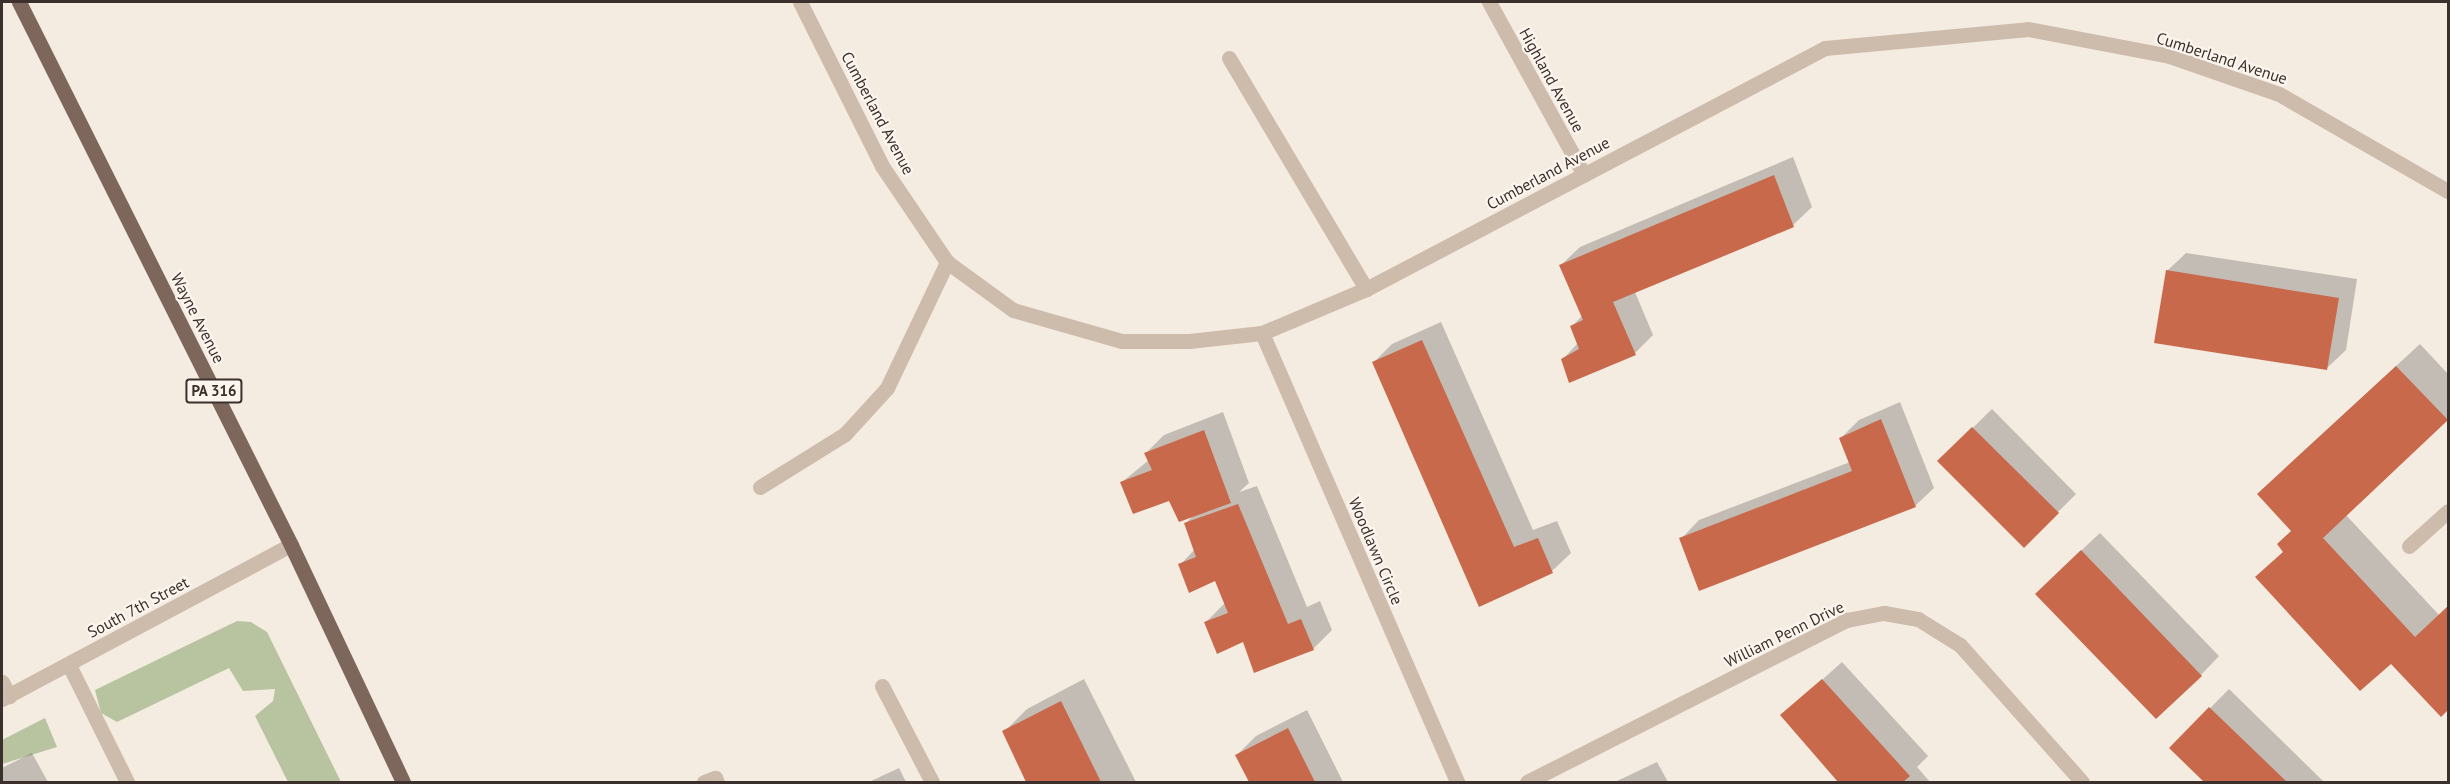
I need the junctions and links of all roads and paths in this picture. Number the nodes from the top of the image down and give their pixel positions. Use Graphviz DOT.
graph roads {
  1 [pos="19,2"];
  2 [pos="800,2"];
  3 [pos="1489,2"];
  4 [pos="1229,58"];
  5 [pos="1584,175"];
  6 [pos="2448,191"];
  7 [pos="947,262"];
  8 [pos="1366,289"];
  9 [pos="1262,333"];
  10 [pos="760,487"];
  11 [pos="2448,511"];
  12 [pos="291,545"];
  13 [pos="2409,546"];
  14 [pos="69,666"];
  15 [pos="882,686"];
  16 [pos="4,692"];
  17 [pos="2078,781"];
  18 [pos="127,783"];
  19 [pos="403,783"];
  20 [pos="704,783"];
  21 [pos="717,783"];
  22 [pos="932,783"];
  23 [pos="1457,783"];
  24 [pos="1527,783"];
  1 -- 12 [label="main road, Wayne Avenue / PA 316"];
  2 -- 7 [label="street, Cumberland Avenue"];
  3 -- 5 [label="street, Highland Avenue"];
  4 -- 8 [label="street"];
  5 -- 6 [label="street, Cumberland Avenue"];
  5 -- 8 [label="street, Cumberland Avenue"];
  7 -- 9 [label="street, Cumberland Avenue"];
  7 -- 10 [label="street"];
  8 -- 9 [label="street, Cumberland Avenue"];
  9 -- 23 [label="street, Woodlawn Circle"];
  11 -- 13 [label="street"];
  12 -- 14 [label="street, South 7th Street"];
  12 -- 19 [label="main road, Wayne Avenue / PA 316"];
  14 -- 16 [label="street, South 7th Street"];
  14 -- 18 [label="street"];
  15 -- 22 [label="street"];
  17 -- 24 [label="street, William Penn Drive"];
  20 -- 21 [label="street"];
}
